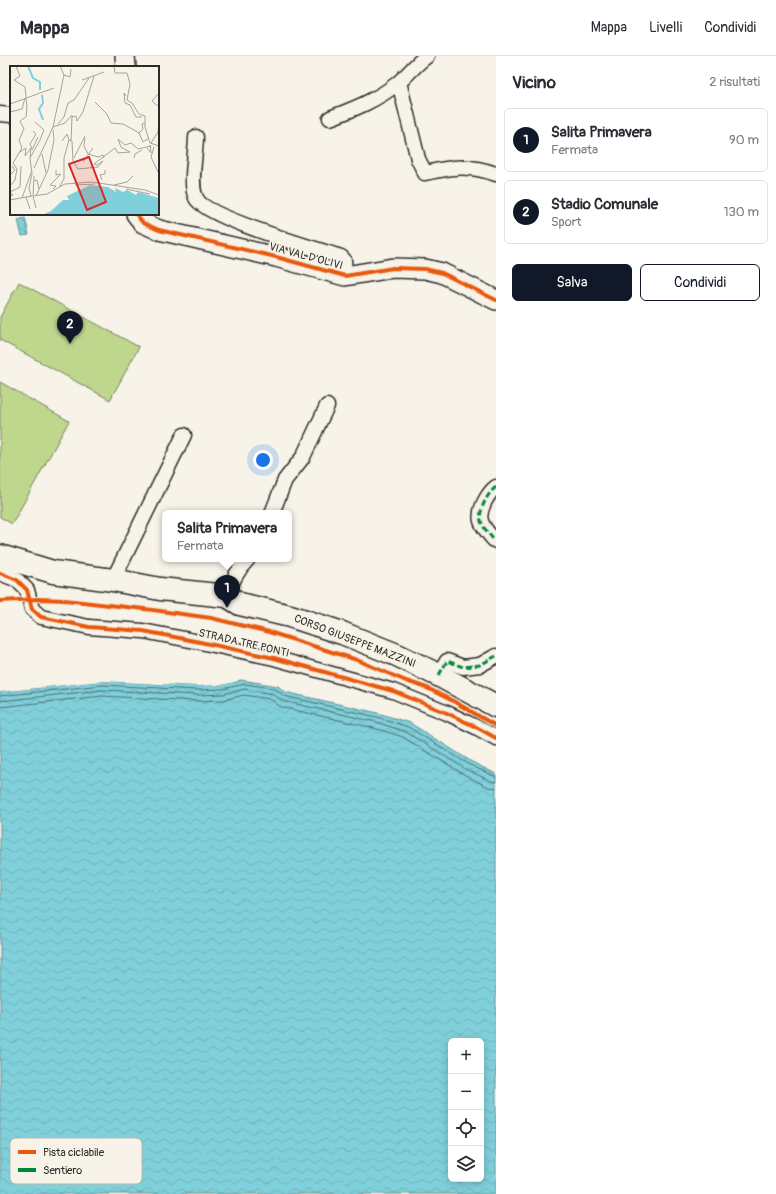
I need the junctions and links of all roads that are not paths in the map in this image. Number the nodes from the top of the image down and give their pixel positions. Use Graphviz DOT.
graph roads {
  1 [pos="125,56"];
  2 [pos="427,56"];
  3 [pos="126,66"];
  4 [pos="399,82"];
  5 [pos="0,114"];
  6 [pos="10,115"];
  7 [pos="330,118"];
  8 [pos="196,137"];
  9 [pos="496,174"];
  10 [pos="137,215"];
  11 [pos="345,276"];
  12 [pos="496,300"];
  13 [pos="327,406"];
  14 [pos="184,435"];
  15 [pos="496,487"];
  16 [pos="273,510"];
  17 [pos="496,541"];
  18 [pos="0,556"];
  19 [pos="245,562"];
  20 [pos="0,573"];
  21 [pos="113,580"];
  22 [pos="227,596"];
  23 [pos="496,656"];
  24 [pos="439,675"];
  25 [pos="496,706"];
  26 [pos="496,738"];
  1 -- 3 [label="street"];
  2 -- 4 [label="street"];
  4 -- 7 [label="street"];
  4 -- 9 [label="street"];
  5 -- 6 [label="street"];
  8 -- 11 [label="street"];
  10 -- 11 [label="street, VIA VAL D'OLIVI"];
  11 -- 12 [label="street, VIA VAL D'OLIVI"];
  13 -- 16 [label="street"];
  14 -- 21 [label="street"];
  15 -- 17 [label="street"];
  18 -- 21 [label="main road, CORSO GIUSEPPE MAZZINI"];
  19 -- 22 [label="street"];
  20 -- 26 [label="street, STRADA TRE PONTI"];
  21 -- 22 [label="main road, CORSO GIUSEPPE MAZZINI"];
  22 -- 24 [label="main road, CORSO GIUSEPPE MAZZINI"];
  23 -- 24 [label="street"];
  24 -- 25 [label="main road, CORSO GIUSEPPE MAZZINI"];
}
